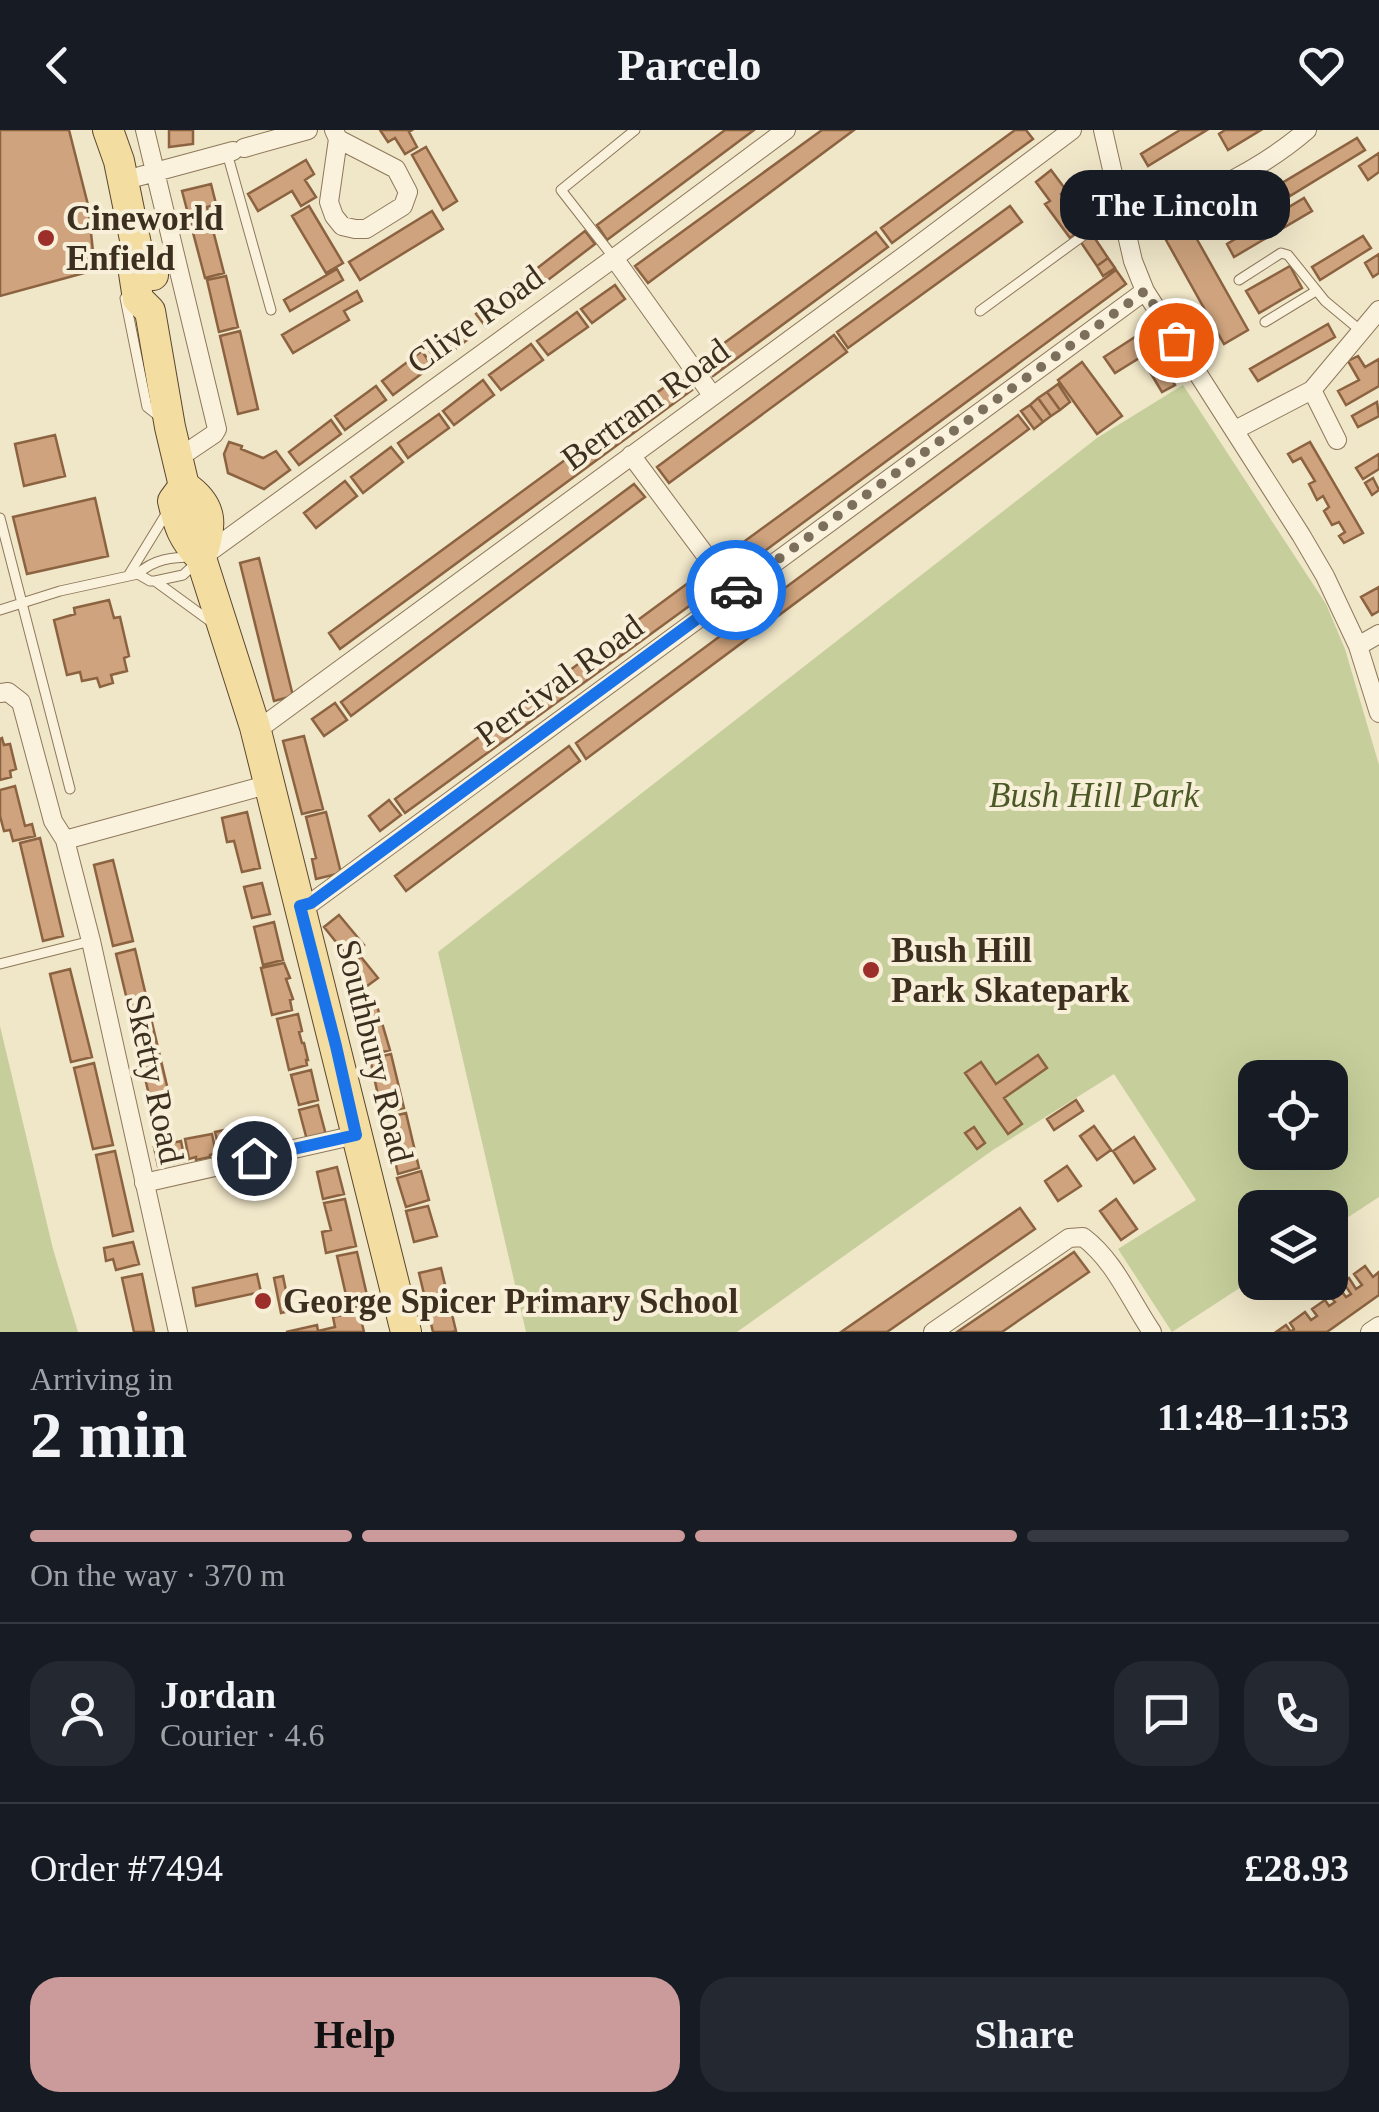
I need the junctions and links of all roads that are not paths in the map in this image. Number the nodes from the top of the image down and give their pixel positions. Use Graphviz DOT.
graph roads {
  1 [pos="108,130"];
  2 [pos="122,130"];
  3 [pos="146,130"];
  4 [pos="636,130"];
  5 [pos="786,130"];
  6 [pos="1072,130"];
  7 [pos="1103,130"];
  8 [pos="1307,130"];
  9 [pos="304,132"];
  10 [pos="336,134"];
  11 [pos="235,151"];
  12 [pos="121,171"];
  13 [pos="155,172"];
  14 [pos="1123,217"];
  15 [pos="614,258"];
  16 [pos="137,269"];
  17 [pos="1239,280"];
  18 [pos="1145,291"];
  19 [pos="1316,291"];
  20 [pos="271,310"];
  21 [pos="1379,310"];
  22 [pos="980,311"];
  23 [pos="1265,322"];
  24 [pos="1361,331"];
  25 [pos="1312,390"];
  26 [pos="712,395"];
  27 [pos="170,427"];
  28 [pos="1235,430"];
  29 [pos="1337,440"];
  30 [pos="630,455"];
  31 [pos="178,482"];
  32 [pos="0,518"];
  33 [pos="201,558"];
  34 [pos="6,563"];
  35 [pos="133,575"];
  36 [pos="155,581"];
  37 [pos="733,592"];
  38 [pos="21,604"];
  39 [pos="0,610"];
  40 [pos="1379,634"];
  41 [pos="228,635"];
  42 [pos="1358,646"];
  43 [pos="0,693"];
  44 [pos="1379,713"];
  45 [pos="255,726"];
  46 [pos="270,784"];
  47 [pos="70,789"];
  48 [pos="65,840"];
  49 [pos="300,906"];
  50 [pos="91,941"];
  51 [pos="0,964"];
  52 [pos="356,1135"];
  53 [pos="144,1183"];
  54 [pos="1379,1326"];
  55 [pos="178,1332"];
  56 [pos="406,1332"];
  57 [pos="932,1332"];
  58 [pos="1152,1332"];
  59 [pos="1370,1332"];
  1 -- 12 [label="main road, Southbury Road"];
  2 -- 12 [label="main road, Southbury Road"];
  3 -- 13 [label="street"];
  4 -- 15 [label="lane"];
  5 -- 15 [label="street, Clive Road"];
  6 -- 26 [label="street, Bertram Road"];
  7 -- 14 [label="street"];
  8 -- 14 [label="street"];
  9 -- 11 [label="street"];
  10 -- 10 [label="street"];
  11 -- 13 [label="street"];
  11 -- 20 [label="lane"];
  12 -- 13 [label="street"];
  12 -- 16 [label="main road, Southbury Road"];
  13 -- 31 [label="street"];
  14 -- 18 [label="street"];
  14 -- 22 [label="lane"];
  15 -- 26 [label="street"];
  15 -- 33 [label="street, Clive Road"];
  16 -- 27 [label="main road, Southbury Road"];
  16 -- 27 [label="lane, Southbury Road"];
  17 -- 19 [label="lane"];
  18 -- 28 [label="street"];
  18 -- 37 [label="street, Percival Road"];
  19 -- 23 [label="lane"];
  19 -- 24 [label="lane"];
  21 -- 24 [label="street"];
  24 -- 25 [label="street"];
  25 -- 28 [label="street"];
  25 -- 29 [label="street"];
  26 -- 30 [label="street, Bertram Road"];
  27 -- 31 [label="main road, Southbury Road"];
  28 -- 42 [label="street"];
  30 -- 37 [label="street"];
  30 -- 45 [label="street, Bertram Road"];
  31 -- 33 [label="main road, Southbury Road"];
  31 -- 35 [label="lane"];
  32 -- 34 [label="lane"];
  33 -- 35 [label="lane"];
  33 -- 36 [label="lane"];
  33 -- 41 [label="main road, Southbury Road"];
  34 -- 38 [label="lane"];
  35 -- 36 [label="lane"];
  35 -- 38 [label="lane"];
  36 -- 41 [label="lane"];
  37 -- 49 [label="street, Percival Road"];
  38 -- 39 [label="lane"];
  38 -- 47 [label="lane"];
  40 -- 42 [label="street"];
  41 -- 45 [label="main road, Southbury Road"];
  42 -- 44 [label="street"];
  43 -- 48 [label="street, Sketty Road"];
  45 -- 46 [label="main road, Southbury Road"];
  46 -- 48 [label="street"];
  46 -- 49 [label="main road, Southbury Road"];
  48 -- 50 [label="street, Sketty Road"];
  49 -- 52 [label="main road, Southbury Road"];
  50 -- 51 [label="lane"];
  50 -- 53 [label="street, Sketty Road"];
  52 -- 53 [label="street"];
  52 -- 56 [label="main road, Southbury Road"];
  53 -- 55 [label="street, Sketty Road"];
  54 -- 59 [label="street"];
  57 -- 58 [label="street"];
}
